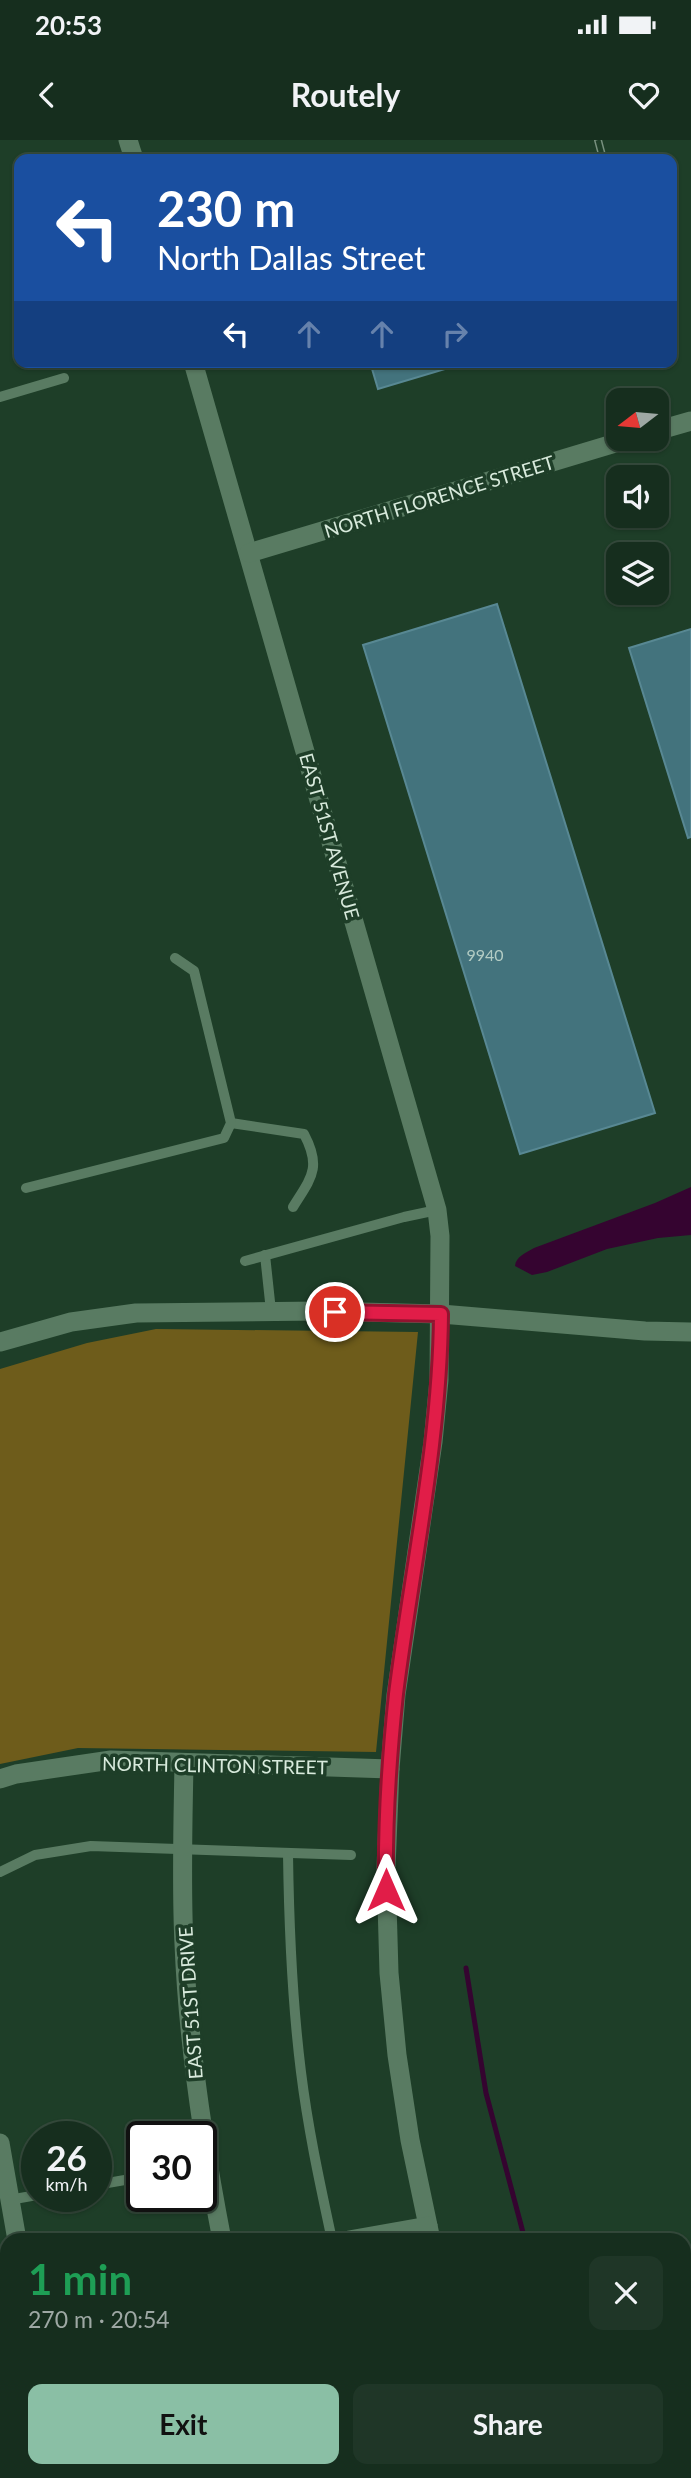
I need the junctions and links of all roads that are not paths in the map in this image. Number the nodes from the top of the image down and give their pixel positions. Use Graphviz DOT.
graph roads {
  1 [pos="195,368"];
  2 [pos="64,378"];
  3 [pos="0,397"];
  4 [pos="691,421"];
  5 [pos="669,427"];
  6 [pos="606,446"];
  7 [pos="249,554"];
  8 [pos="175,958"];
  9 [pos="231,1123"];
  10 [pos="26,1188"];
  11 [pos="293,1207"];
  12 [pos="437,1210"];
  13 [pos="265,1255"];
  14 [pos="245,1261"];
  15 [pos="271,1311"];
  16 [pos="441,1314"];
  17 [pos="691,1332"];
  18 [pos="0,1342"];
  19 [pos="184,1763"];
  20 [pos="390,1769"];
  21 [pos="0,1779"];
  22 [pos="183,1850"];
  23 [pos="288,1854"];
  24 [pos="351,1855"];
  25 [pos="0,1872"];
  26 [pos="200,2121"];
  27 [pos="0,2143"];
  28 [pos="4,2200"];
  29 [pos="216,2212"];
  30 [pos="15,2233"];
  31 [pos="220,2233"];
  32 [pos="330,2233"];
  33 [pos="430,2233"];
  1 -- 7 [label="street, EAST 51ST AVENUE"];
  2 -- 3 [label="lane"];
  4 -- 5 [label="street"];
  6 -- 7 [label="street, NORTH FLORENCE STREET"];
  7 -- 12 [label="street, EAST 51ST AVENUE"];
  8 -- 9 [label="lane"];
  9 -- 10 [label="lane"];
  9 -- 11 [label="lane"];
  12 -- 13 [label="lane"];
  12 -- 16 [label="street, EAST 51ST AVENUE"];
  13 -- 14 [label="lane"];
  13 -- 15 [label="lane"];
  15 -- 16 [label="street"];
  15 -- 18 [label="street"];
  16 -- 17 [label="street"];
  16 -- 20 [label="street, EAST 51ST AVENUE"];
  19 -- 20 [label="street, NORTH CLINTON STREET"];
  19 -- 21 [label="street, NORTH CLINTON STREET"];
  19 -- 22 [label="street, EAST 51ST DRIVE"];
  20 -- 33 [label="street, EAST 51ST AVENUE"];
  22 -- 23 [label="lane"];
  22 -- 25 [label="lane"];
  22 -- 26 [label="street, EAST 51ST DRIVE"];
  23 -- 24 [label="lane"];
  23 -- 32 [label="lane"];
  27 -- 28 [label="street"];
  28 -- 30 [label="street"];
  29 -- 31 [label="street, EAST 51ST DRIVE"];
}
